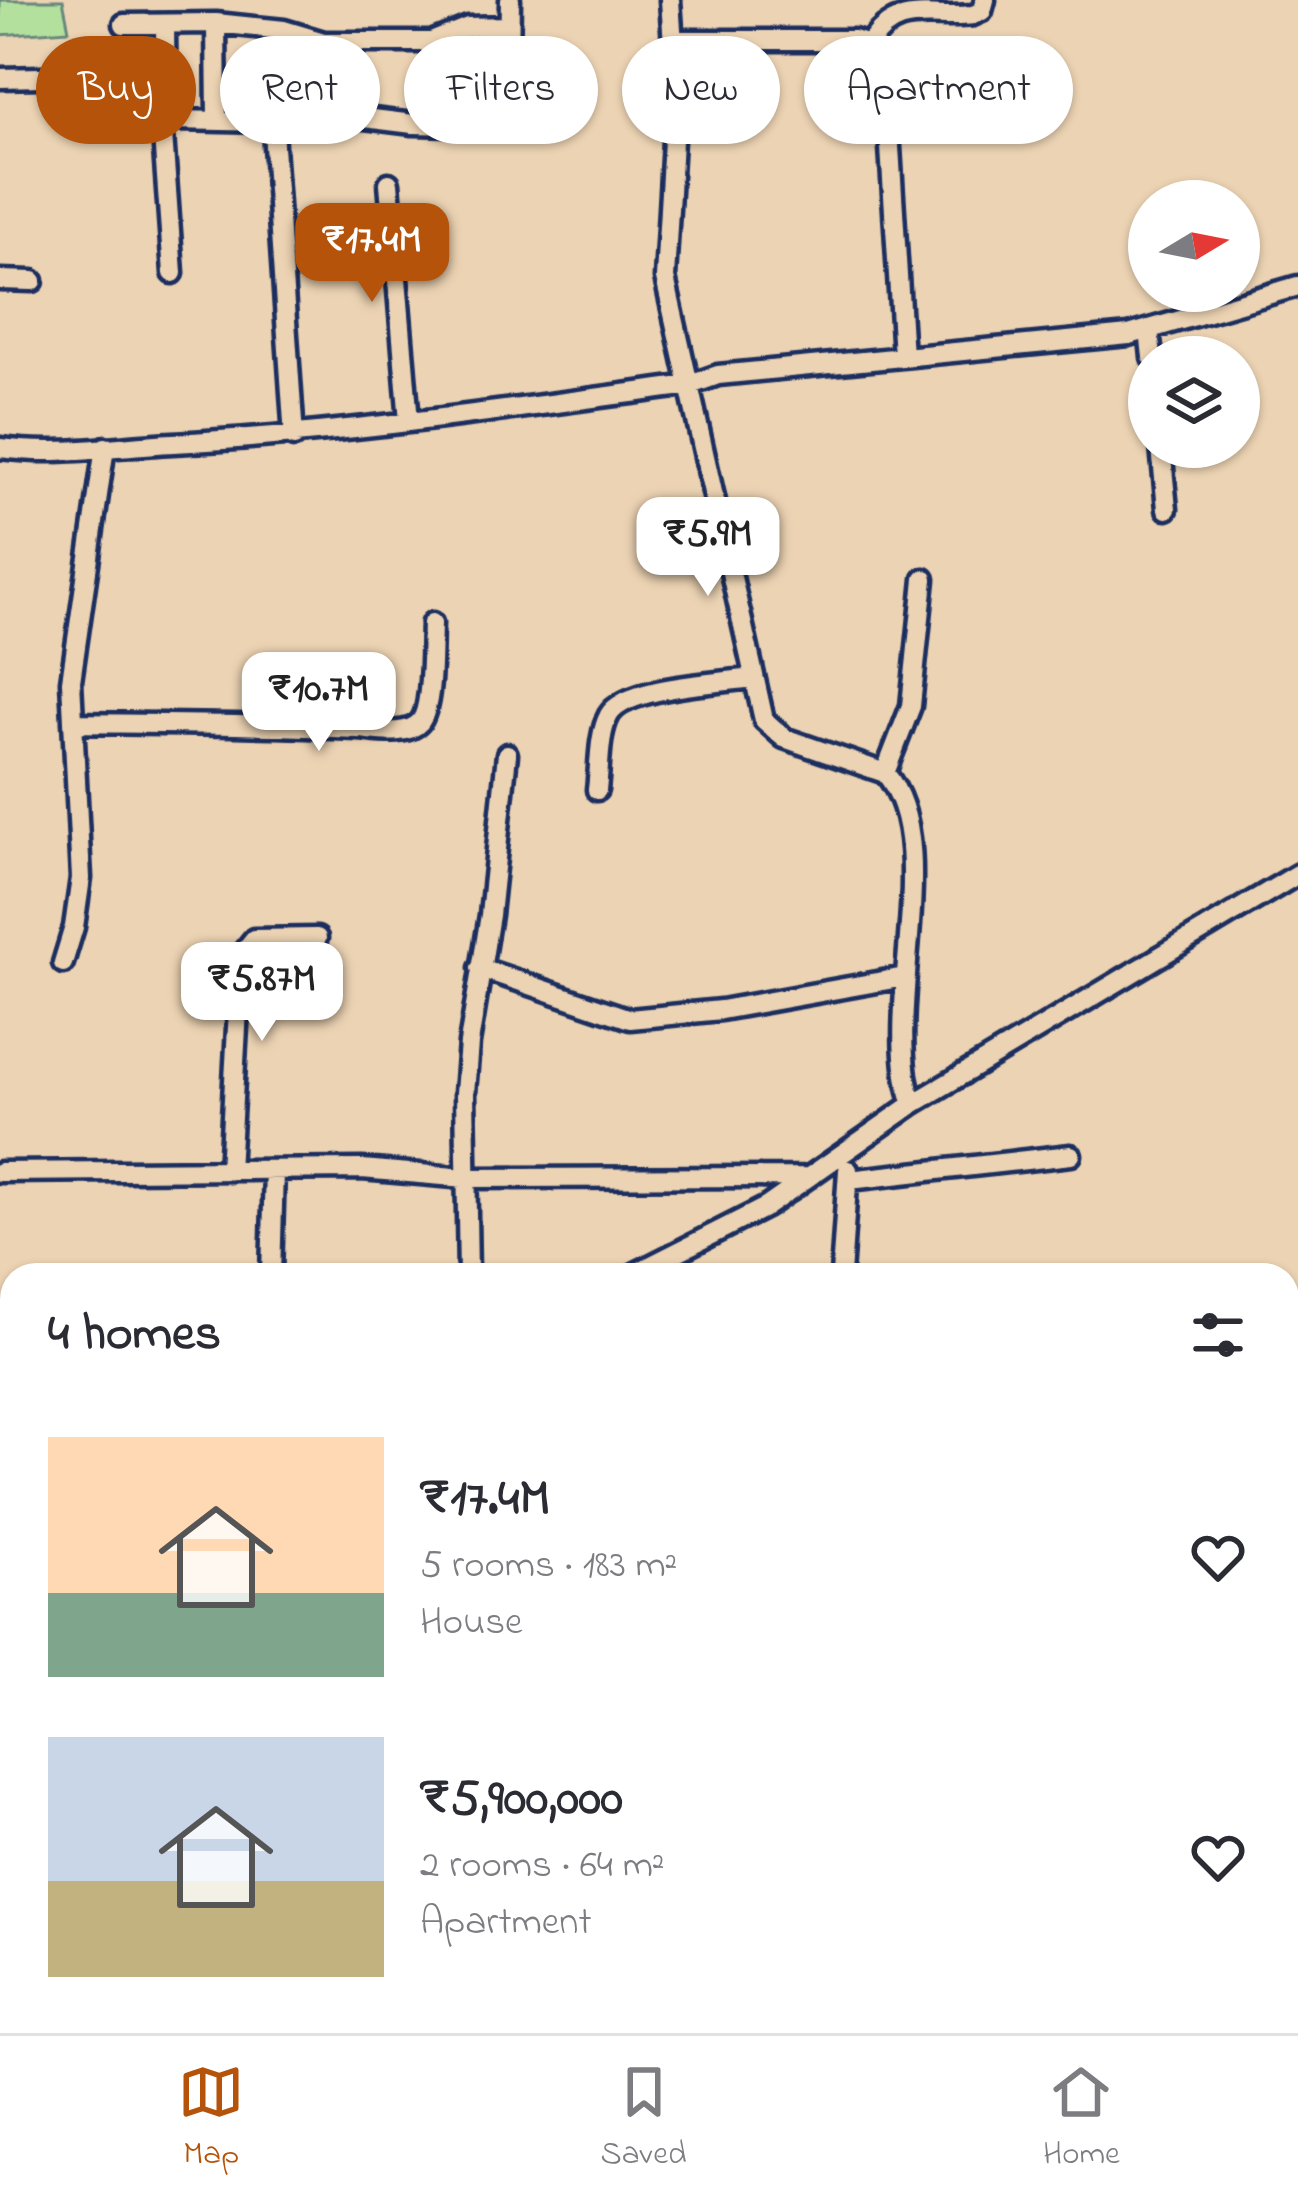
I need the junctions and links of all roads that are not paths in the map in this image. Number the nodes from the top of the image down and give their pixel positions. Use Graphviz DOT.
graph roads {
  1 [pos="510,0"];
  2 [pos="670,0"];
  3 [pos="986,0"];
  4 [pos="216,23"];
  5 [pos="124,24"];
  6 [pos="165,24"];
  7 [pos="509,26"];
  8 [pos="165,36"];
  9 [pos="673,36"];
  10 [pos="876,36"];
  11 [pos="36,77"];
  12 [pos="0,78"];
  13 [pos="196,120"];
  14 [pos="217,120"];
  15 [pos="220,120"];
  16 [pos="380,120"];
  17 [pos="164,144"];
  18 [pos="274,144"];
  19 [pos="673,144"];
  20 [pos="888,144"];
  21 [pos="389,183"];
  22 [pos="173,273"];
  23 [pos="0,280"];
  24 [pos="33,280"];
  25 [pos="1298,286"];
  26 [pos="1149,330"];
  27 [pos="1150,336"];
  28 [pos="903,356"];
  29 [pos="690,386"];
  30 [pos="409,422"];
  31 [pos="294,436"];
  32 [pos="105,447"];
  33 [pos="0,448"];
  34 [pos="1163,468"];
  35 [pos="1167,509"];
  36 [pos="924,579"];
  37 [pos="432,623"];
  38 [pos="753,678"];
  39 [pos="74,723"];
  40 [pos="507,754"];
  41 [pos="885,773"];
  42 [pos="597,790"];
  43 [pos="1298,874"];
  44 [pos="317,938"];
  45 [pos="63,963"];
  46 [pos="480,968"];
  47 [pos="905,977"];
  48 [pos="914,1104"];
  49 [pos="848,1154"];
  50 [pos="1071,1155"];
  51 [pos="274,1170"];
  52 [pos="229,1171"];
  53 [pos="0,1172"];
  54 [pos="466,1178"];
  55 [pos="809,1178"];
  56 [pos="849,1180"];
  57 [pos="271,1263"];
  58 [pos="468,1263"];
  59 [pos="656,1263"];
  60 [pos="842,1263"];
  1 -- 7 [label="street"];
  2 -- 9 [label="street"];
  3 -- 10 [label="street"];
  4 -- 6 [label="street"];
  4 -- 7 [label="street"];
  4 -- 14 [label="street"];
  5 -- 6 [label="street"];
  6 -- 8 [label="street"];
  7 -- 16 [label="street"];
  11 -- 12 [label="street"];
  13 -- 14 [label="street"];
  14 -- 15 [label="street"];
  17 -- 22 [label="street"];
  18 -- 31 [label="street"];
  19 -- 29 [label="street"];
  20 -- 28 [label="street"];
  21 -- 30 [label="street"];
  23 -- 24 [label="street"];
  25 -- 26 [label="street"];
  26 -- 27 [label="street"];
  26 -- 28 [label="street"];
  28 -- 29 [label="street"];
  29 -- 30 [label="street"];
  29 -- 38 [label="street"];
  30 -- 31 [label="street"];
  31 -- 32 [label="street"];
  32 -- 33 [label="street"];
  32 -- 39 [label="street"];
  34 -- 35 [label="street"];
  36 -- 41 [label="street"];
  37 -- 39 [label="street"];
  38 -- 41 [label="street"];
  38 -- 42 [label="street"];
  39 -- 45 [label="street"];
  40 -- 46 [label="street"];
  41 -- 47 [label="street"];
  43 -- 48 [label="street"];
  44 -- 52 [label="street"];
  46 -- 47 [label="street"];
  46 -- 54 [label="street"];
  47 -- 48 [label="street"];
  48 -- 49 [label="street"];
  49 -- 55 [label="street"];
  49 -- 56 [label="street"];
  50 -- 56 [label="street"];
  51 -- 52 [label="street"];
  51 -- 54 [label="street"];
  51 -- 57 [label="street"];
  52 -- 53 [label="street"];
  54 -- 55 [label="street"];
  54 -- 58 [label="street"];
  55 -- 59 [label="street"];
  56 -- 60 [label="street"];
}
